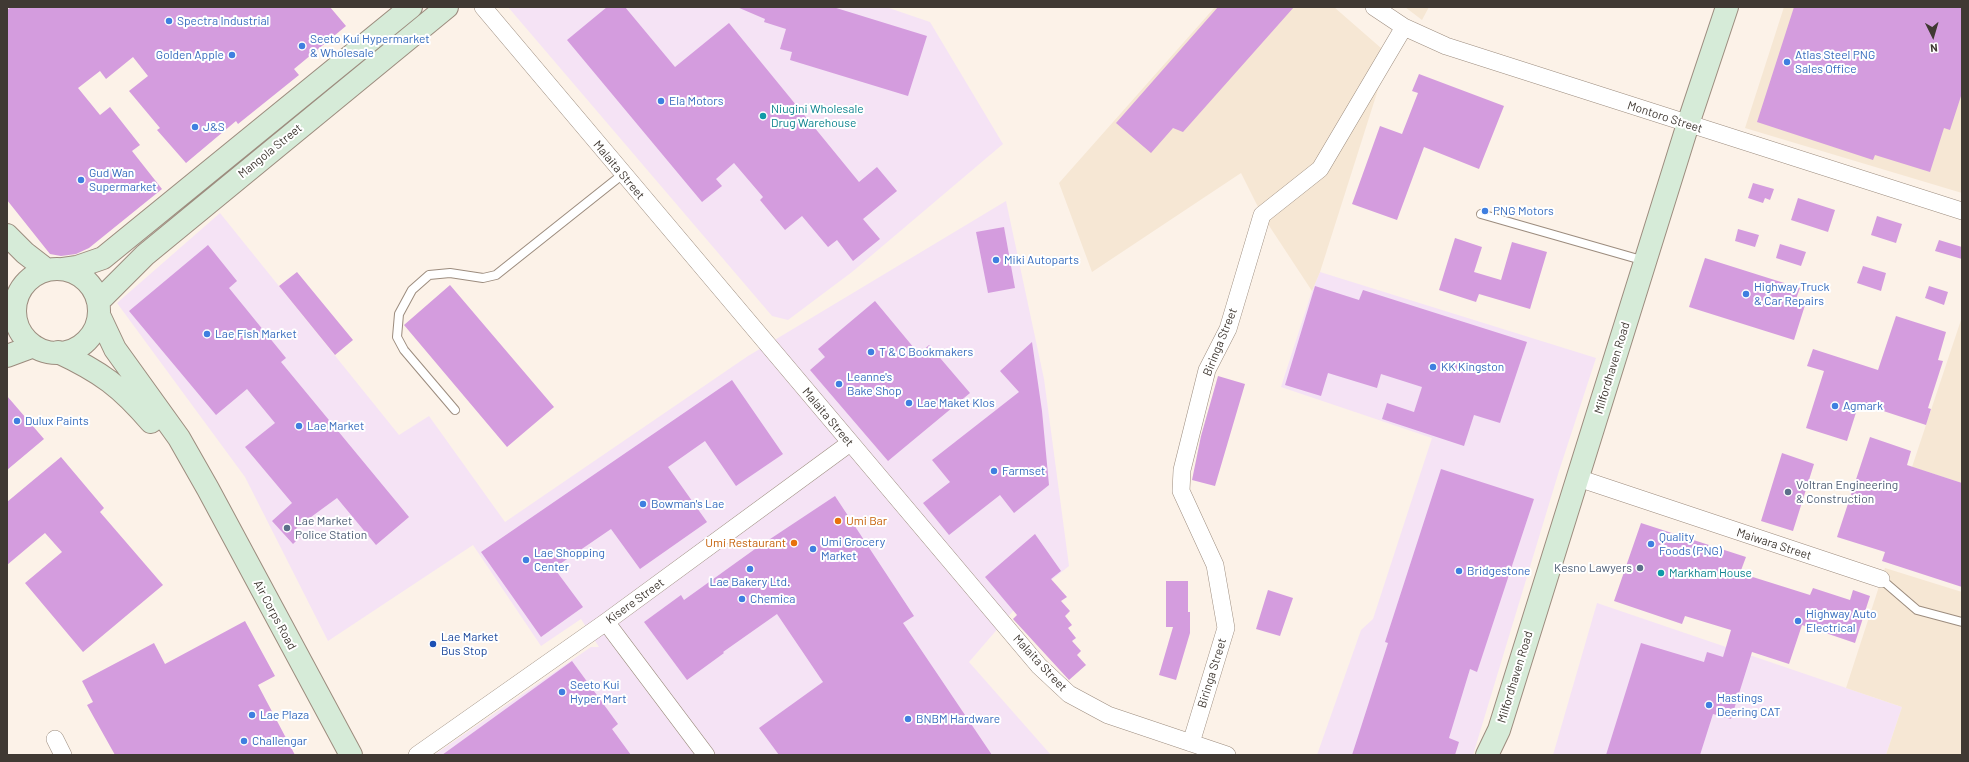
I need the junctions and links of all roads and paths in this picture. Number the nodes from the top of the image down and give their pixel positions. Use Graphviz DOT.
graph roads {
  1 [pos="411,7"];
  2 [pos="447,7"];
  3 [pos="483,7"];
  4 [pos="1374,7"];
  5 [pos="1727,7"];
  6 [pos="1404,27"];
  7 [pos="1688,124"];
  8 [pos="623,174"];
  9 [pos="1962,211"];
  10 [pos="1481,214"];
  11 [pos="7,235"];
  12 [pos="1645,262"];
  13 [pos="55,269"];
  14 [pos="99,308"];
  15 [pos="11,310"];
  16 [pos="34,346"];
  17 [pos="58,352"];
  18 [pos="7,356"];
  19 [pos="455,410"];
  20 [pos="850,443"];
  21 [pos="199,475"];
  22 [pos="1578,478"];
  23 [pos="1882,579"];
  24 [pos="606,622"];
  25 [pos="1962,622"];
  26 [pos="1499,730"];
  27 [pos="55,739"];
  28 [pos="1191,744"];
  29 [pos="63,755"];
  30 [pos="351,755"];
  31 [pos="417,755"];
  32 [pos="706,755"];
  33 [pos="1227,755"];
  34 [pos="1487,755"];
  35 [pos="1495,755"];
  1 -- 13 [label="main road, Mangola Street"];
  2 -- 14 [label="main road, Mangola Street"];
  3 -- 8 [label="street, Malaita Street"];
  4 -- 6 [label="street, Montoro Street"];
  5 -- 7 [label="main road, Milfordhaven Road"];
  6 -- 7 [label="street, Montoro Street"];
  6 -- 28 [label="street, Biringa Street"];
  7 -- 9 [label="street, Montoro Street"];
  7 -- 12 [label="main road, Milfordhaven Road"];
  8 -- 19 [label="lane"];
  8 -- 20 [label="street, Malaita Street"];
  10 -- 12 [label="lane"];
  11 -- 13 [label="main road"];
  12 -- 22 [label="main road, Milfordhaven Road"];
  13 -- 14 [label="main road"];
  13 -- 15 [label="main road"];
  14 -- 17 [label="main road"];
  14 -- 21 [label="main road, Air Corps Road"];
  15 -- 16 [label="main road"];
  16 -- 17 [label="main road"];
  16 -- 18 [label="main road"];
  17 -- 21 [label="main road, Air Corps Road"];
  20 -- 24 [label="street, Kisere Street"];
  20 -- 28 [label="street, Malaita Street"];
  21 -- 30 [label="main road, Air Corps Road"];
  22 -- 23 [label="street, Maiwara Street"];
  22 -- 26 [label="main road, Milfordhaven Road"];
  23 -- 25 [label="lane, Maiwara Street"];
  24 -- 31 [label="street, Kisere Street"];
  24 -- 32 [label="street"];
  26 -- 34 [label="main road, Milfordhaven Road"];
  26 -- 35 [label="main road, Milfordhaven Road"];
  27 -- 29 [label="street"];
  28 -- 33 [label="street, Malaita Street"];
}
